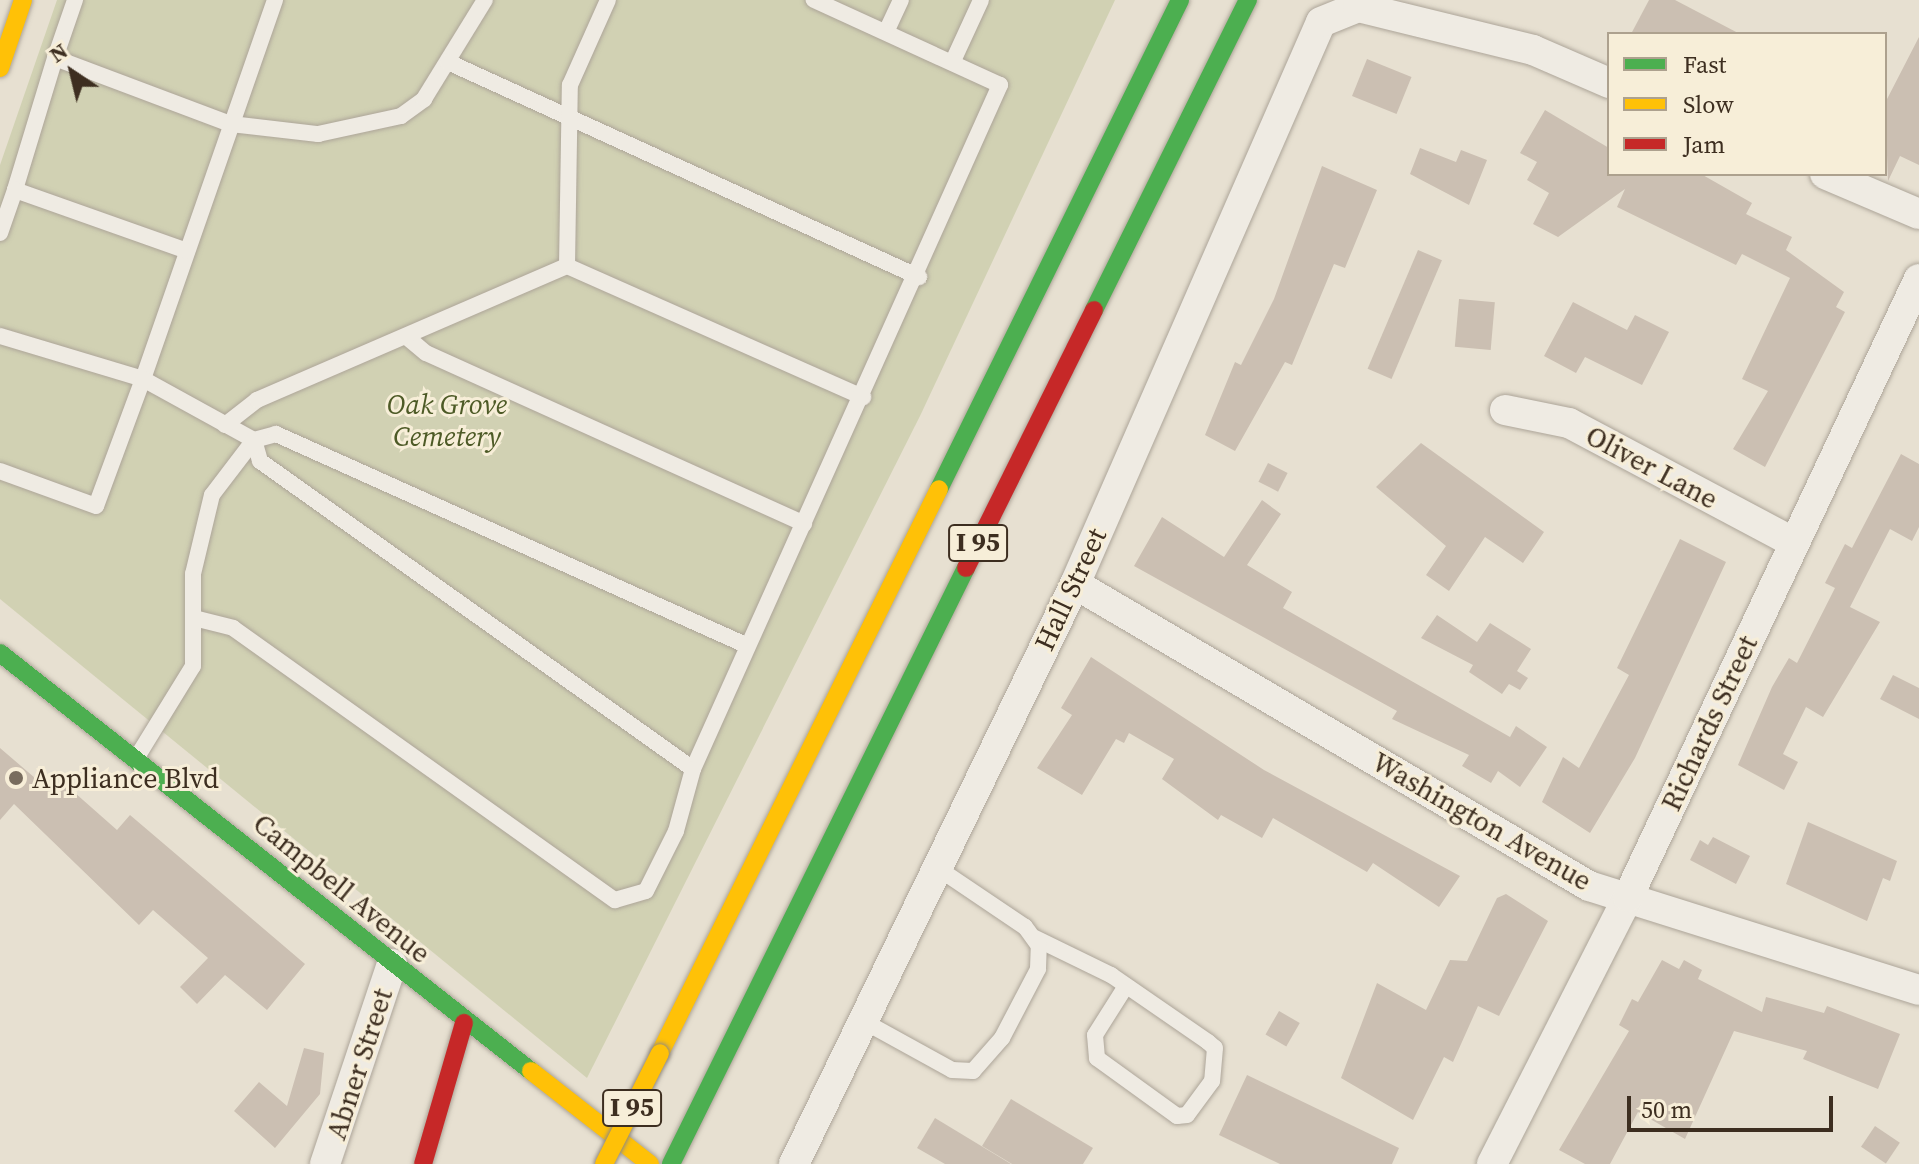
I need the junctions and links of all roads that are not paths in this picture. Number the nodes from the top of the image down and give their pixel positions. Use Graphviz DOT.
graph roads {
  1 [pos="23,0"];
  2 [pos="75,0"];
  3 [pos="275,0"];
  4 [pos="485,0"];
  5 [pos="608,0"];
  6 [pos="814,0"];
  7 [pos="901,0"];
  8 [pos="981,0"];
  9 [pos="1180,0"];
  10 [pos="1248,0"];
  11 [pos="886,32"];
  12 [pos="55,58"];
  13 [pos="953,61"];
  14 [pos="448,62"];
  15 [pos="0,68"];
  16 [pos="1607,82"];
  17 [pos="569,118"];
  18 [pos="231,124"];
  19 [pos="1830,176"];
  20 [pos="15,190"];
  21 [pos="1919,214"];
  22 [pos="0,233"];
  23 [pos="187,251"];
  24 [pos="567,266"];
  25 [pos="919,277"];
  26 [pos="1919,279"];
  27 [pos="0,336"];
  28 [pos="408,338"];
  29 [pos="143,379"];
  30 [pos="863,397"];
  31 [pos="1505,410"];
  32 [pos="225,425"];
  33 [pos="254,440"];
  34 [pos="0,471"];
  35 [pos="804,524"];
  36 [pos="1793,542"];
  37 [pos="1075,584"];
  38 [pos="198,619"];
  39 [pos="748,646"];
  40 [pos="0,653"];
  41 [pos="136,759"];
  42 [pos="693,769"];
  43 [pos="933,865"];
  44 [pos="1628,897"];
  45 [pos="1035,938"];
  46 [pos="392,964"];
  47 [pos="1126,986"];
  48 [pos="1919,990"];
  49 [pos="865,1022"];
  50 [pos="464,1023"];
  51 [pos="325,1164"];
  52 [pos="423,1164"];
  53 [pos="604,1164"];
  54 [pos="650,1164"];
  55 [pos="671,1164"];
  56 [pos="794,1164"];
  57 [pos="1492,1164"];
  1 -- 15 [label="main road"];
  2 -- 12 [label="lane"];
  3 -- 18 [label="lane"];
  4 -- 14 [label="lane"];
  5 -- 17 [label="lane"];
  6 -- 11 [label="lane"];
  7 -- 11 [label="lane"];
  8 -- 13 [label="lane"];
  9 -- 53 [label="main road, I 95, bridge"];
  10 -- 55 [label="main road, I 95"];
  11 -- 13 [label="lane"];
  12 -- 18 [label="lane"];
  12 -- 20 [label="lane"];
  13 -- 25 [label="lane"];
  14 -- 17 [label="lane"];
  14 -- 18 [label="lane"];
  16 -- 37 [label="street, Hall Street"];
  17 -- 24 [label="lane"];
  17 -- 25 [label="lane"];
  18 -- 23 [label="lane"];
  19 -- 21 [label="street"];
  20 -- 22 [label="lane"];
  20 -- 23 [label="lane"];
  23 -- 29 [label="lane"];
  24 -- 28 [label="lane"];
  24 -- 30 [label="lane"];
  25 -- 30 [label="lane"];
  26 -- 36 [label="street, Richards Street"];
  27 -- 29 [label="lane"];
  28 -- 32 [label="lane"];
  28 -- 35 [label="lane"];
  29 -- 32 [label="lane"];
  29 -- 34 [label="lane"];
  30 -- 35 [label="lane"];
  31 -- 36 [label="street, Oliver Lane"];
  32 -- 33 [label="lane"];
  33 -- 38 [label="lane"];
  33 -- 39 [label="lane"];
  33 -- 42 [label="lane"];
  35 -- 39 [label="lane"];
  36 -- 44 [label="street, Richards Street"];
  37 -- 43 [label="street, Hall Street"];
  37 -- 44 [label="street, Washington Avenue"];
  38 -- 41 [label="lane"];
  38 -- 42 [label="lane"];
  39 -- 42 [label="lane"];
  40 -- 41 [label="main road, Campbell Avenue"];
  41 -- 46 [label="main road, Campbell Avenue"];
  43 -- 45 [label="lane"];
  43 -- 49 [label="street, Hall Street"];
  44 -- 48 [label="street, Washington Avenue"];
  44 -- 57 [label="street, Richards Street"];
  45 -- 47 [label="lane"];
  45 -- 49 [label="lane"];
  46 -- 50 [label="main road, Campbell Avenue"];
  46 -- 51 [label="street, Abner Street"];
  47 -- 47 [label="lane"];
  49 -- 56 [label="street, Hall Street"];
  50 -- 52 [label="main road"];
  50 -- 54 [label="main road, Campbell Avenue"];
}
